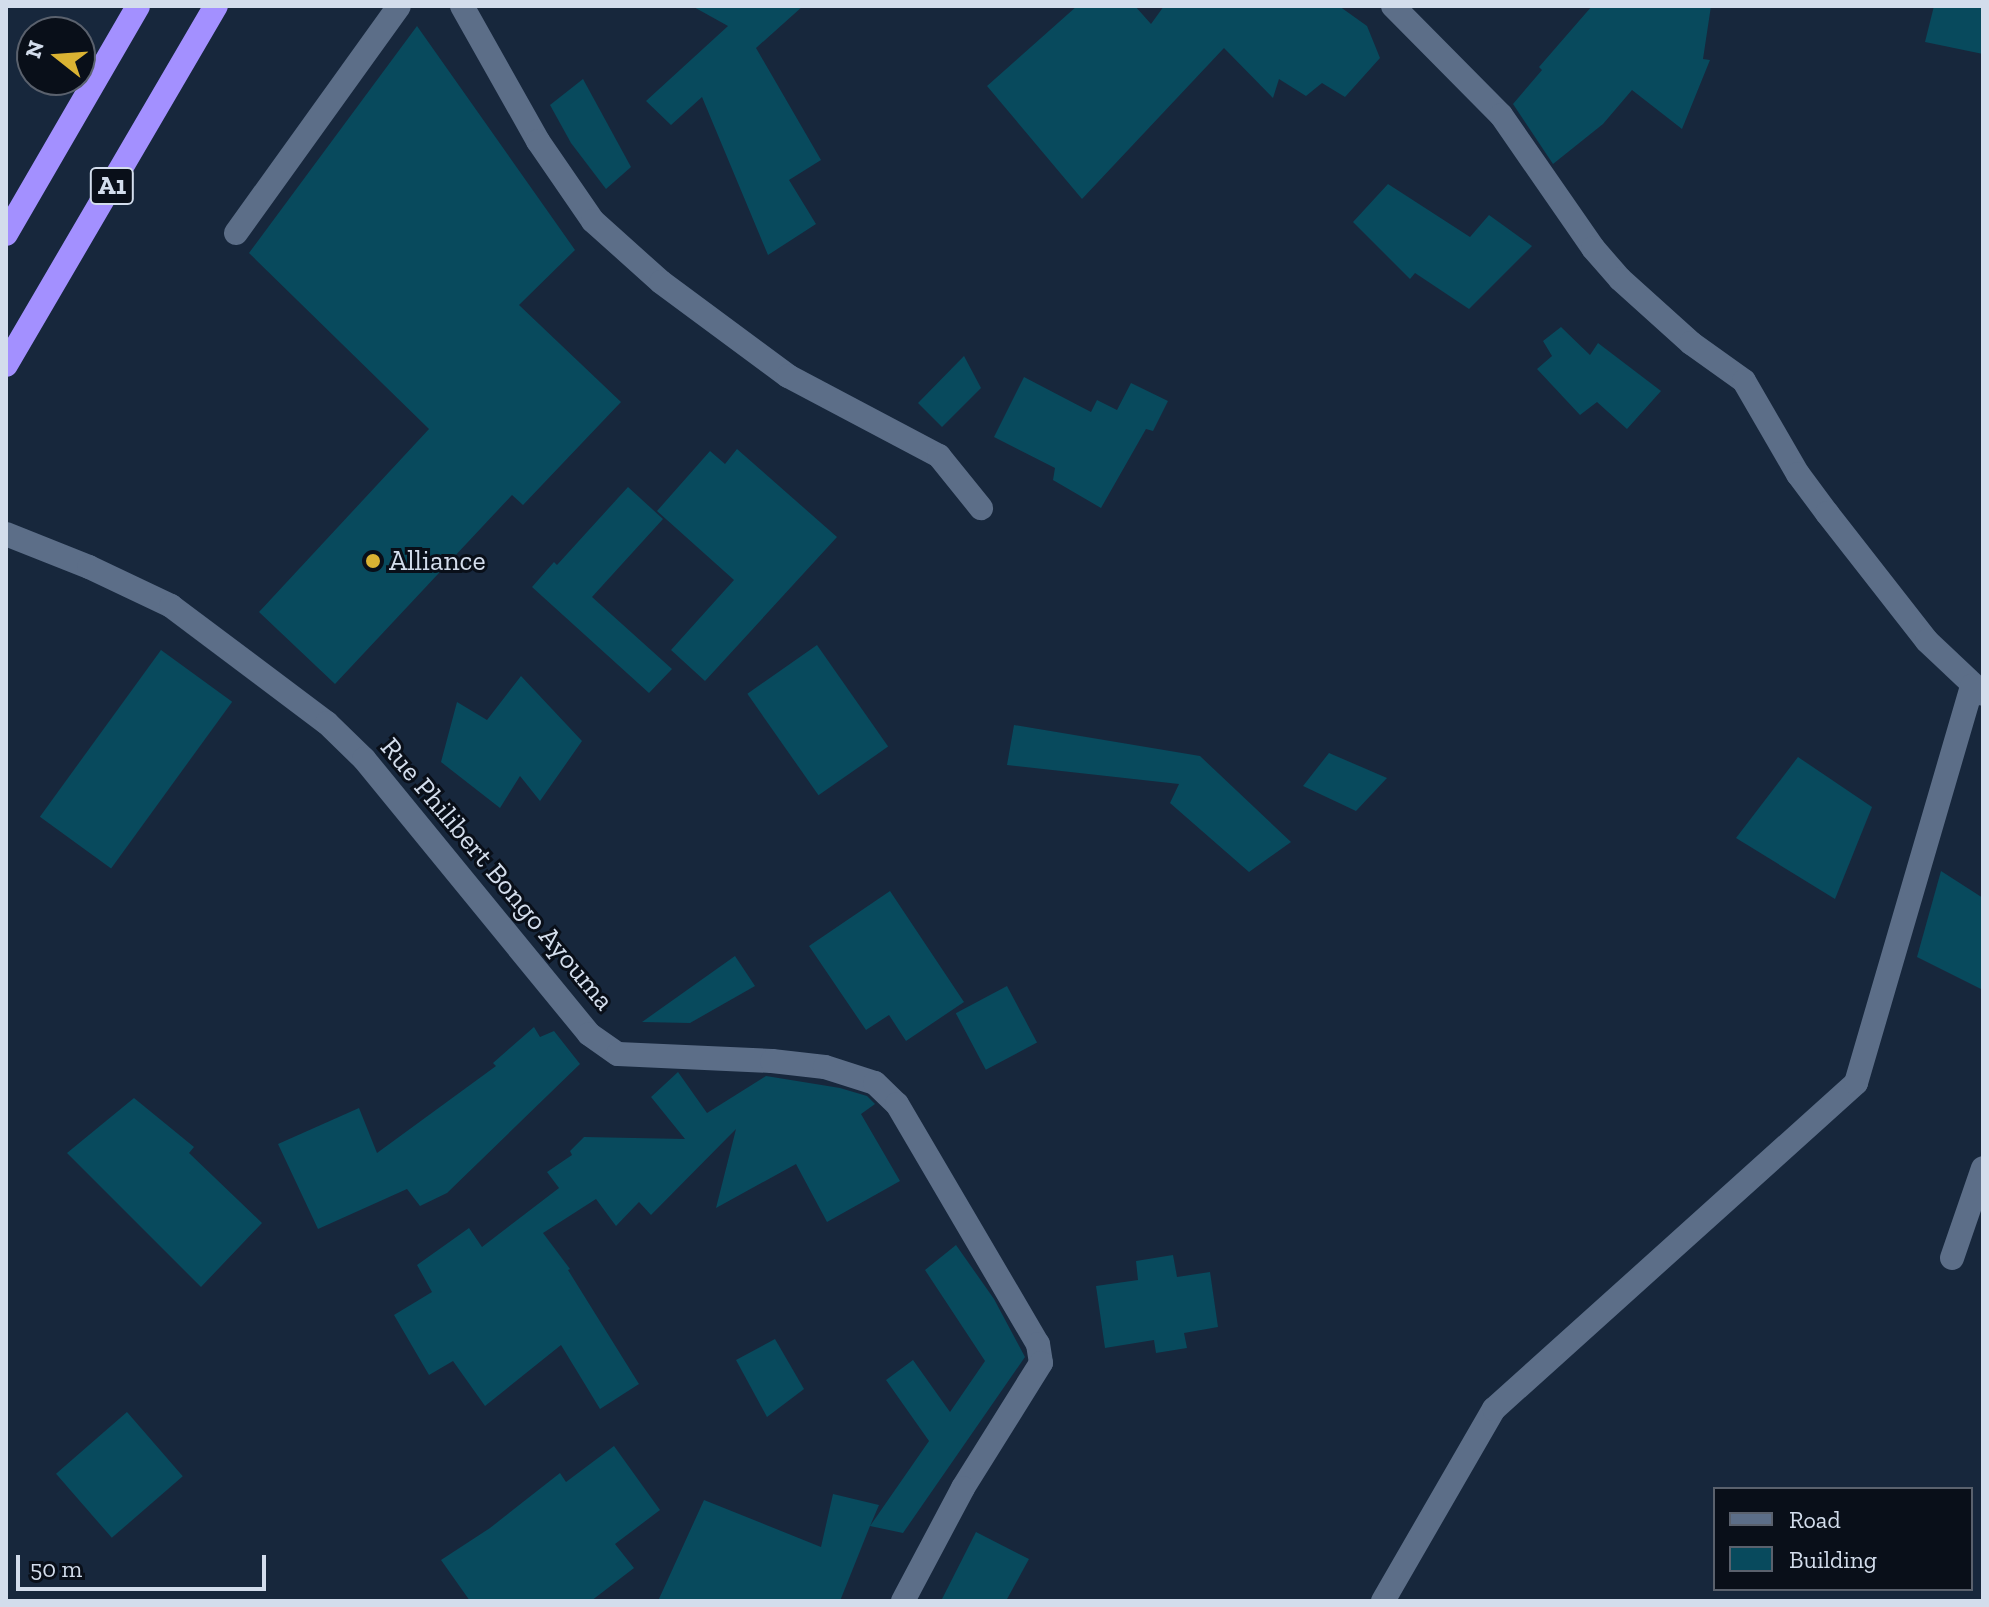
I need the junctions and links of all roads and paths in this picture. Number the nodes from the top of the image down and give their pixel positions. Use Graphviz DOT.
graph roads {
  1 [pos="116,6"];
  2 [pos="138,6"];
  3 [pos="216,6"];
  4 [pos="399,6"];
  5 [pos="462,6"];
  6 [pos="1393,6"];
  7 [pos="112,52"];
  8 [pos="236,233"];
  9 [pos="6,234"];
  10 [pos="6,365"];
  11 [pos="981,508"];
  12 [pos="6,534"];
  13 [pos="1978,690"];
  14 [pos="1983,1168"];
  15 [pos="1952,1258"];
  16 [pos="903,1601"];
  17 [pos="1383,1601"];
  1 -- 7 [label="highway"];
  2 -- 7 [label="highway, A1"];
  3 -- 10 [label="highway, A1"];
  4 -- 8 [label="street"];
  5 -- 11 [label="street"];
  6 -- 13 [label="street"];
  7 -- 9 [label="highway, A1"];
  12 -- 16 [label="street, Rue Philibert Bongo Ayouma"];
  13 -- 17 [label="street"];
  14 -- 15 [label="street"];
}
